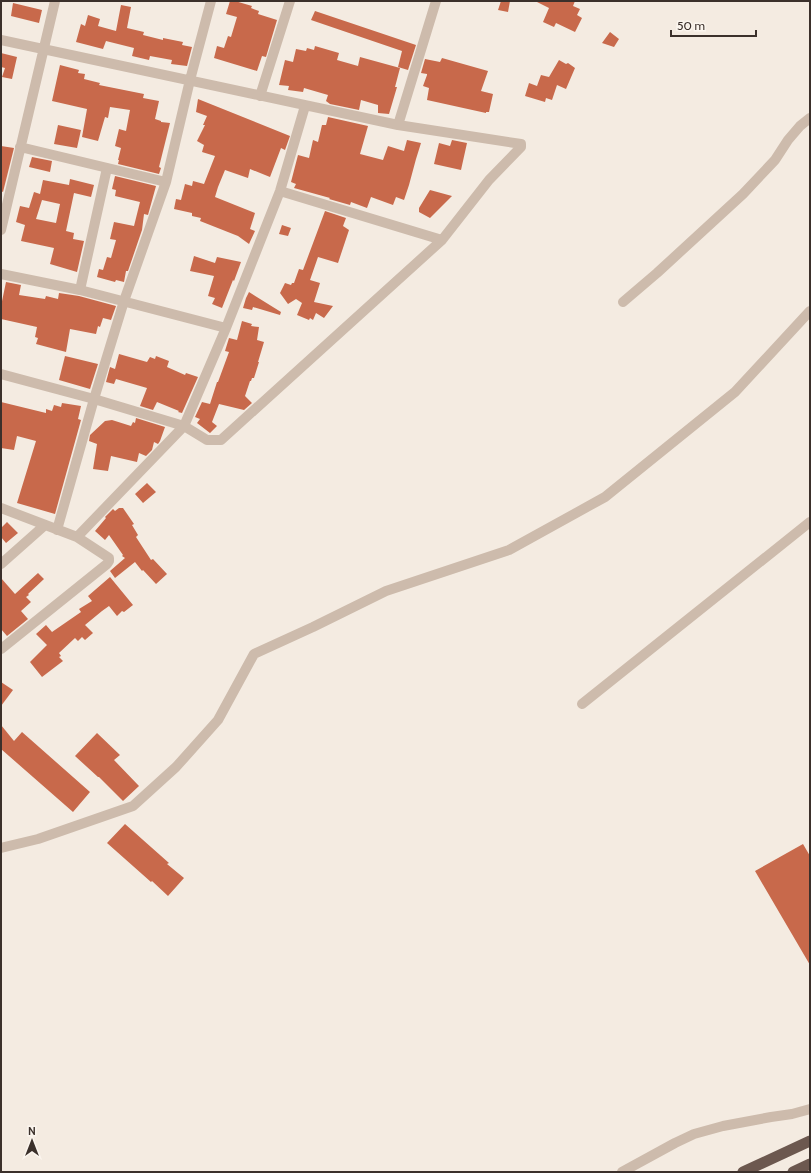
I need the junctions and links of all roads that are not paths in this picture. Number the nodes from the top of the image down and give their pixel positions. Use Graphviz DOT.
graph roads {
  1 [pos="55,1"];
  2 [pos="211,1"];
  3 [pos="290,1"];
  4 [pos="436,1"];
  5 [pos="1,40"];
  6 [pos="44,49"];
  7 [pos="190,80"];
  8 [pos="260,96"];
  9 [pos="305,106"];
  10 [pos="810,118"];
  11 [pos="398,126"];
  12 [pos="20,147"];
  13 [pos="107,168"];
  14 [pos="166,182"];
  15 [pos="280,191"];
  16 [pos="1,227"];
  17 [pos="442,240"];
  18 [pos="1,274"];
  19 [pos="80,290"];
  20 [pos="124,301"];
  21 [pos="624,302"];
  22 [pos="810,311"];
  23 [pos="226,328"];
  24 [pos="1,374"];
  25 [pos="94,399"];
  26 [pos="184,426"];
  27 [pos="1,508"];
  28 [pos="810,522"];
  29 [pos="45,525"];
  30 [pos="57,530"];
  31 [pos="77,537"];
  32 [pos="1,564"];
  33 [pos="1,649"];
  34 [pos="582,704"];
  35 [pos="1,848"];
  36 [pos="810,1109"];
  37 [pos="810,1140"];
  38 [pos="810,1164"];
  39 [pos="622,1172"];
  40 [pos="743,1172"];
  41 [pos="793,1172"];
  1 -- 6 [label="street"];
  2 -- 7 [label="street"];
  3 -- 8 [label="street"];
  4 -- 11 [label="street"];
  5 -- 6 [label="street"];
  6 -- 7 [label="street"];
  6 -- 12 [label="street"];
  7 -- 8 [label="street"];
  7 -- 14 [label="street"];
  8 -- 9 [label="street"];
  9 -- 11 [label="street"];
  9 -- 15 [label="street"];
  10 -- 21 [label="street"];
  11 -- 17 [label="street"];
  12 -- 13 [label="street"];
  12 -- 16 [label="street"];
  13 -- 14 [label="street"];
  13 -- 19 [label="street"];
  14 -- 20 [label="street"];
  15 -- 17 [label="street"];
  15 -- 23 [label="street"];
  17 -- 26 [label="street"];
  18 -- 19 [label="street"];
  19 -- 20 [label="street"];
  20 -- 23 [label="street"];
  20 -- 25 [label="street"];
  22 -- 35 [label="street"];
  23 -- 26 [label="street"];
  24 -- 25 [label="street"];
  25 -- 26 [label="street"];
  25 -- 30 [label="street"];
  26 -- 31 [label="street"];
  27 -- 29 [label="street"];
  28 -- 34 [label="street"];
  29 -- 30 [label="street"];
  29 -- 32 [label="street"];
  30 -- 31 [label="street"];
  31 -- 33 [label="street"];
  36 -- 39 [label="street"];
  37 -- 40 [label="highway"];
  38 -- 41 [label="highway"];
}
